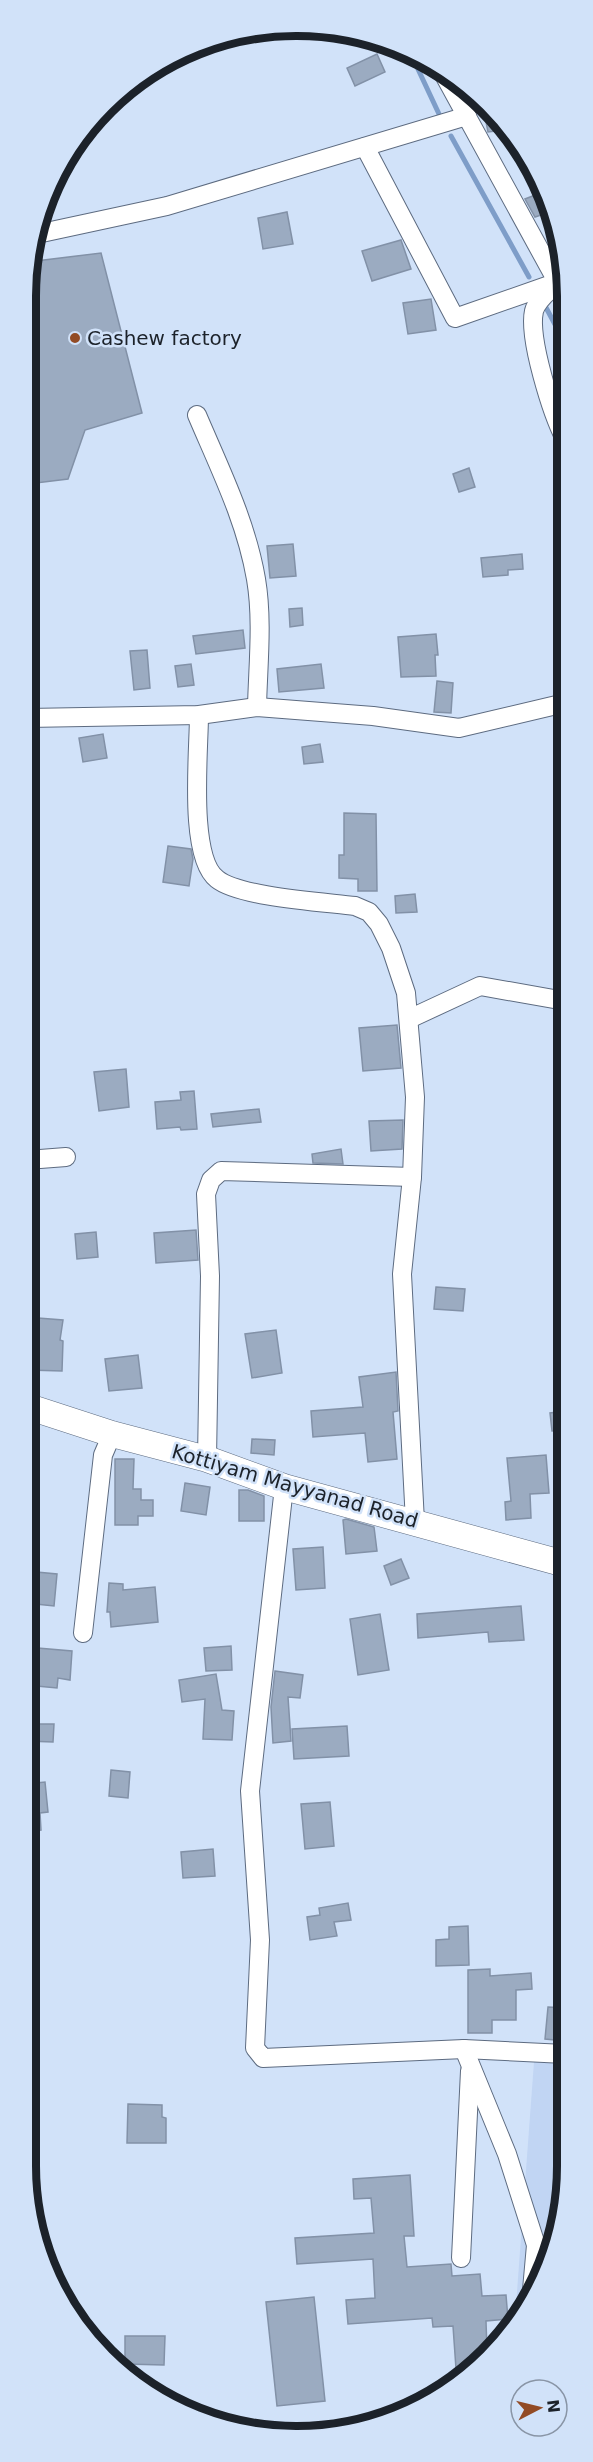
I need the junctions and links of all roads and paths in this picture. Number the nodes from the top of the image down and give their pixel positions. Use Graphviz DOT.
graph roads {
  1 [pos="452,88"];
  2 [pos="467,116"];
  3 [pos="365,147"];
  4 [pos="44,232"];
  5 [pos="556,278"];
  6 [pos="557,290"];
  7 [pos="557,292"];
  8 [pos="197,416"];
  9 [pos="557,423"];
  10 [pos="557,705"];
  11 [pos="257,707"];
  12 [pos="199,715"];
  13 [pos="36,718"];
  14 [pos="557,1000"];
  15 [pos="409,1019"];
  16 [pos="66,1157"];
  17 [pos="36,1159"];
  18 [pos="412,1177"];
  19 [pos="36,1409"];
  20 [pos="112,1434"];
  21 [pos="207,1459"];
  22 [pos="284,1487"];
  23 [pos="415,1522"];
  24 [pos="557,1562"];
  25 [pos="83,1633"];
  26 [pos="557,2054"];
  27 [pos="467,2056"];
  28 [pos="461,2258"];
  29 [pos="534,2271"];
  1 -- 2 [label="street"];
  2 -- 3 [label="street"];
  2 -- 5 [label="street"];
  3 -- 4 [label="street"];
  3 -- 6 [label="street"];
  7 -- 9 [label="street"];
  8 -- 11 [label="street"];
  10 -- 11 [label="street"];
  11 -- 12 [label="street"];
  12 -- 13 [label="street"];
  12 -- 15 [label="street"];
  14 -- 15 [label="street"];
  15 -- 18 [label="street"];
  16 -- 17 [label="street"];
  18 -- 21 [label="street"];
  18 -- 23 [label="street"];
  19 -- 20 [label="main road, Kottiyam Mayyanad Road"];
  20 -- 21 [label="main road, Kottiyam Mayyanad Road"];
  20 -- 25 [label="street"];
  21 -- 22 [label="main road, Kottiyam Mayyanad Road"];
  22 -- 23 [label="main road, Kottiyam Mayyanad Road"];
  22 -- 27 [label="street"];
  23 -- 24 [label="main road, Kottiyam Mayyanad Road"];
  26 -- 27 [label="street"];
  27 -- 28 [label="street"];
  27 -- 29 [label="street"];
}
